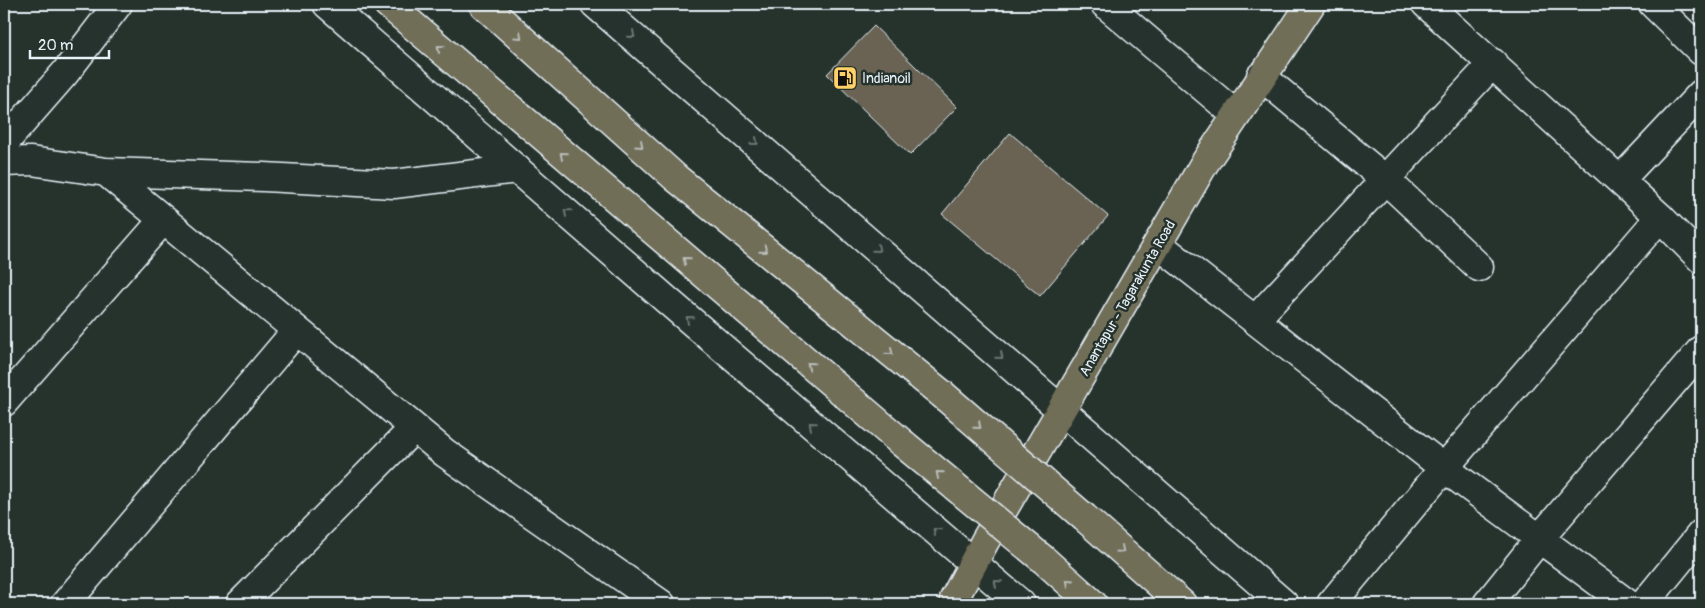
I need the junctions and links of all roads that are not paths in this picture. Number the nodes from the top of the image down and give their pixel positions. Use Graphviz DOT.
graph roads {
  1 [pos="118,4"];
  2 [pos="328,4"];
  3 [pos="388,4"];
  4 [pos="483,4"];
  5 [pos="595,4"];
  6 [pos="1105,4"];
  7 [pos="1311,4"];
  8 [pos="1426,4"];
  9 [pos="1653,4"];
  10 [pos="1701,51"];
  11 [pos="1493,63"];
  12 [pos="1262,76"];
  13 [pos="1701,94"];
  14 [pos="1236,115"];
  15 [pos="4,143"];
  16 [pos="4,162"];
  17 [pos="517,169"];
  18 [pos="106,172"];
  19 [pos="1386,180"];
  20 [pos="1620,180"];
  21 [pos="1660,217"];
  22 [pos="163,220"];
  23 [pos="1158,245"];
  24 [pos="1701,259"];
  25 [pos="1478,267"];
  26 [pos="1255,320"];
  27 [pos="296,331"];
  28 [pos="1701,350"];
  29 [pos="4,402"];
  30 [pos="1061,410"];
  31 [pos="414,428"];
  32 [pos="1444,468"];
  33 [pos="1701,534"];
  34 [pos="1540,538"];
  35 [pos="973,562"];
  36 [pos="952,602"];
  37 [pos="65,604"];
  38 [pos="240,604"];
  39 [pos="661,604"];
  40 [pos="1021,604"];
  41 [pos="1093,604"];
  42 [pos="1182,604"];
  43 [pos="1284,604"];
  44 [pos="1331,604"];
  45 [pos="1487,604"];
  46 [pos="1628,604"];
  47 [pos="1644,604"];
  1 -- 15 [label="street"];
  2 -- 17 [label="street"];
  41 -- 3 [label="main road, one-way, bridge"];
  4 -- 42 [label="main road, one-way, bridge"];
  5 -- 30 [label="street, one-way"];
  6 -- 14 [label="street"];
  7 -- 12 [label="main road, Anantapur - Tagarakunta Road"];
  8 -- 11 [label="street"];
  9 -- 10 [label="street"];
  11 -- 19 [label="street"];
  11 -- 20 [label="street"];
  12 -- 14 [label="main road, Anantapur - Tagarakunta Road"];
  12 -- 19 [label="street"];
  13 -- 20 [label="street"];
  14 -- 23 [label="main road, Anantapur - Tagarakunta Road"];
  16 -- 18 [label="street"];
  17 -- 18 [label="street"];
  35 -- 17 [label="street, one-way"];
  18 -- 22 [label="street"];
  19 -- 25 [label="street"];
  19 -- 26 [label="street"];
  20 -- 21 [label="street"];
  21 -- 24 [label="street"];
  21 -- 32 [label="street"];
  22 -- 27 [label="street"];
  22 -- 29 [label="street"];
  23 -- 26 [label="street"];
  23 -- 30 [label="main road, Anantapur - Tagarakunta Road"];
  26 -- 32 [label="street"];
  27 -- 31 [label="street"];
  27 -- 37 [label="street"];
  28 -- 34 [label="street"];
  30 -- 35 [label="main road, Anantapur - Tagarakunta Road"];
  30 -- 43 [label="street"];
  31 -- 38 [label="street"];
  31 -- 39 [label="street"];
  32 -- 34 [label="street"];
  32 -- 44 [label="street"];
  33 -- 47 [label="street"];
  34 -- 45 [label="street"];
  34 -- 46 [label="street"];
  35 -- 36 [label="main road, Anantapur - Tagarakunta Road"];
  40 -- 35 [label="street, one-way"];
}
